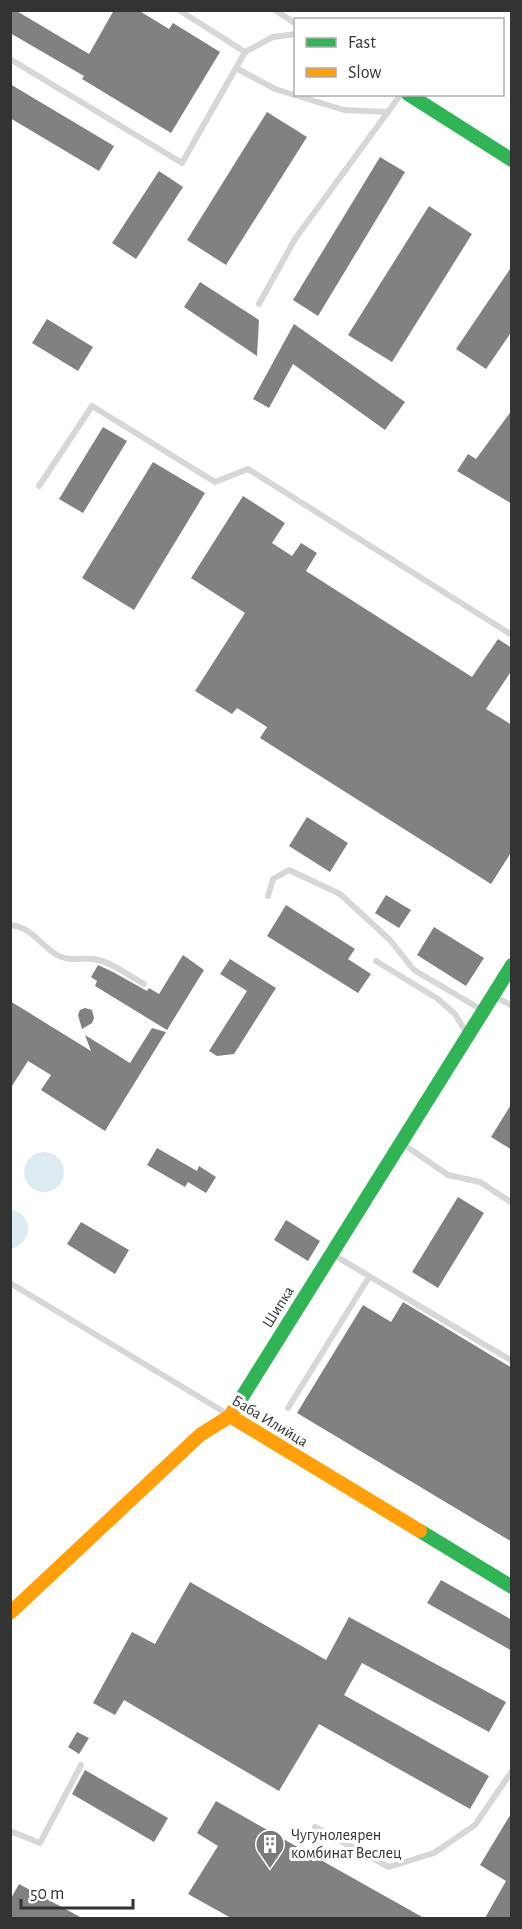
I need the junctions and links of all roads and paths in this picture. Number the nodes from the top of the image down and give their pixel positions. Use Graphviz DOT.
graph roads {
  1 [pos="179,10"];
  2 [pos="275,10"];
  3 [pos="294,23"];
  4 [pos="294,33"];
  5 [pos="246,52"];
  6 [pos="10,59"];
  7 [pos="236,68"];
  8 [pos="294,95"];
  9 [pos="298,96"];
  10 [pos="400,96"];
  11 [pos="411,96"];
  12 [pos="388,112"];
  13 [pos="512,160"];
  14 [pos="259,304"];
  15 [pos="39,486"];
  16 [pos="512,635"];
  17 [pos="268,896"];
  18 [pos="10,925"];
  19 [pos="376,961"];
  20 [pos="512,965"];
  21 [pos="144,984"];
  22 [pos="493,995"];
  23 [pos="512,1006"];
  24 [pos="483,1011"];
  25 [pos="468,1035"];
  26 [pos="401,1142"];
  27 [pos="512,1203"];
  28 [pos="331,1254"];
  29 [pos="369,1277"];
  30 [pos="10,1283"];
  31 [pos="512,1361"];
  32 [pos="288,1408"];
  33 [pos="230,1416"];
  34 [pos="512,1587"];
  35 [pos="10,1613"];
  36 [pos="81,1765"];
  37 [pos="512,1771"];
  38 [pos="315,1827"];
  39 [pos="10,1831"];
  1 -- 5 [label="lane"];
  2 -- 3 [label="lane"];
  4 -- 5 [label="lane"];
  5 -- 7 [label="lane"];
  6 -- 7 [label="lane"];
  7 -- 8 [label="lane"];
  9 -- 12 [label="lane"];
  10 -- 12 [label="lane"];
  11 -- 13 [label="street"];
  12 -- 14 [label="lane"];
  15 -- 16 [label="lane"];
  17 -- 24 [label="lane"];
  18 -- 21 [label="lane"];
  19 -- 25 [label="lane"];
  20 -- 22 [label="street, Шипка"];
  22 -- 23 [label="lane"];
  22 -- 24 [label="street, Шипка"];
  24 -- 25 [label="street, Шипка"];
  25 -- 26 [label="street, Шипка"];
  26 -- 27 [label="lane"];
  26 -- 28 [label="street, Шипка"];
  28 -- 29 [label="lane"];
  28 -- 33 [label="street, Шипка"];
  29 -- 31 [label="lane"];
  29 -- 32 [label="lane"];
  30 -- 33 [label="lane, Баба Илийца"];
  33 -- 34 [label="street, Баба Илийца"];
  33 -- 35 [label="street, Шипка"];
  36 -- 39 [label="lane"];
  37 -- 38 [label="lane"];
}
